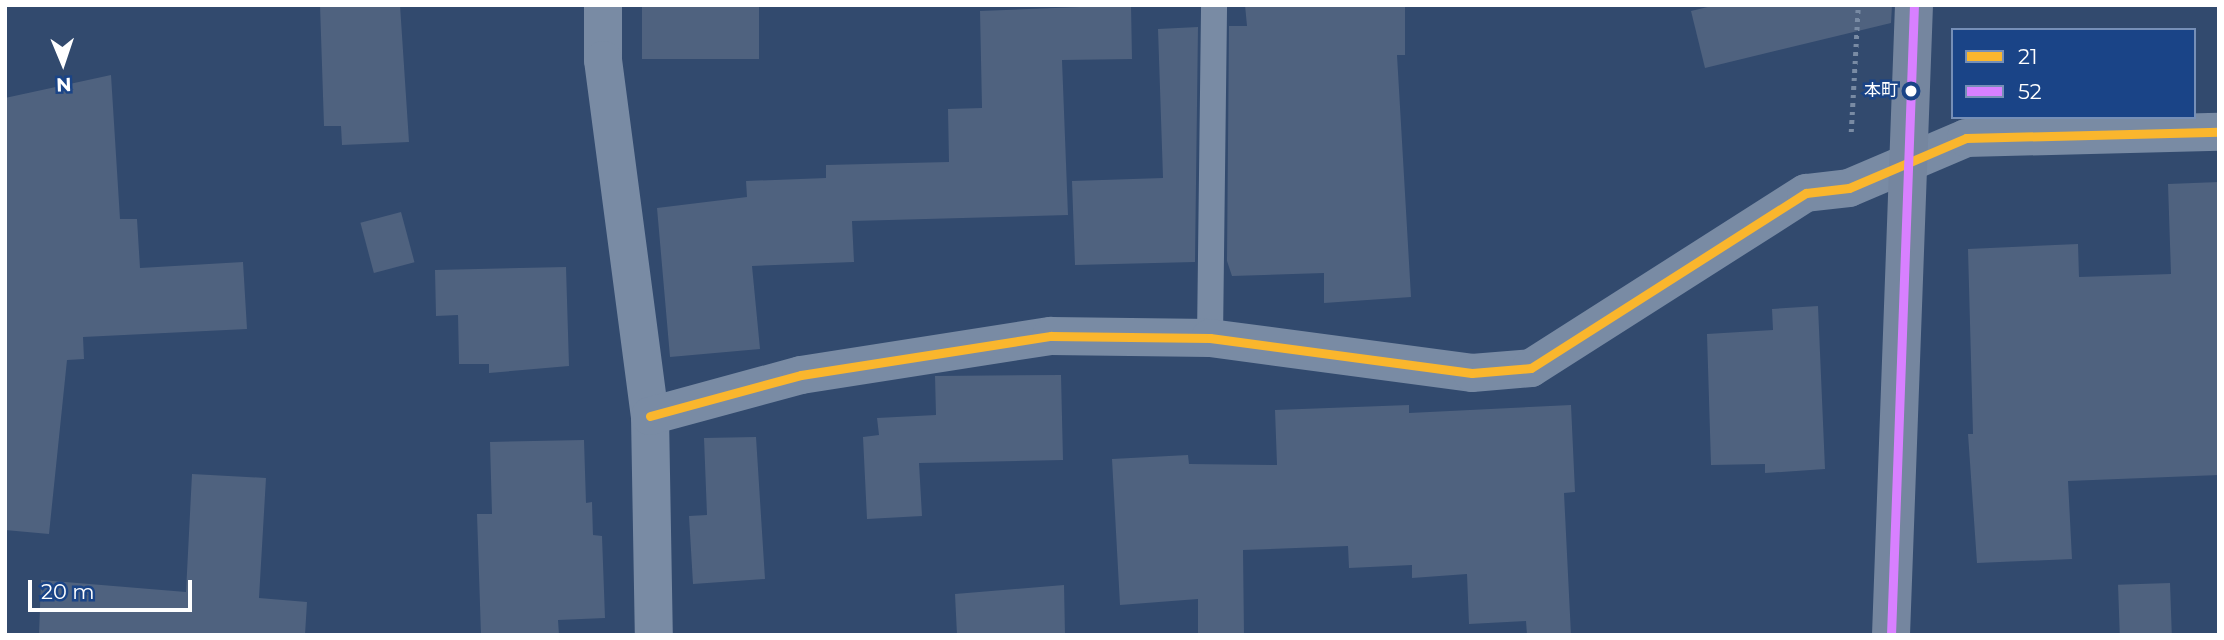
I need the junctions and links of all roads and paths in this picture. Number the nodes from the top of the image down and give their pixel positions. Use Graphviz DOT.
graph roads {
  1 [pos="603,5"];
  2 [pos="1214,5"];
  3 [pos="1858,5"];
  4 [pos="1914,5"];
  5 [pos="1851,131"];
  6 [pos="2219,132"];
  7 [pos="1909,160"];
  8 [pos="1209,338"];
  9 [pos="650,416"];
  10 [pos="654,635"];
  11 [pos="1891,635"];
  1 -- 9 [label="street"];
  2 -- 8 [label="lane"];
  3 -- 5 [label="path"];
  4 -- 7 [label="main road"];
  6 -- 7 [label="street"];
  7 -- 8 [label="street"];
  7 -- 11 [label="main road"];
  8 -- 9 [label="street"];
  9 -- 10 [label="street"];
}
